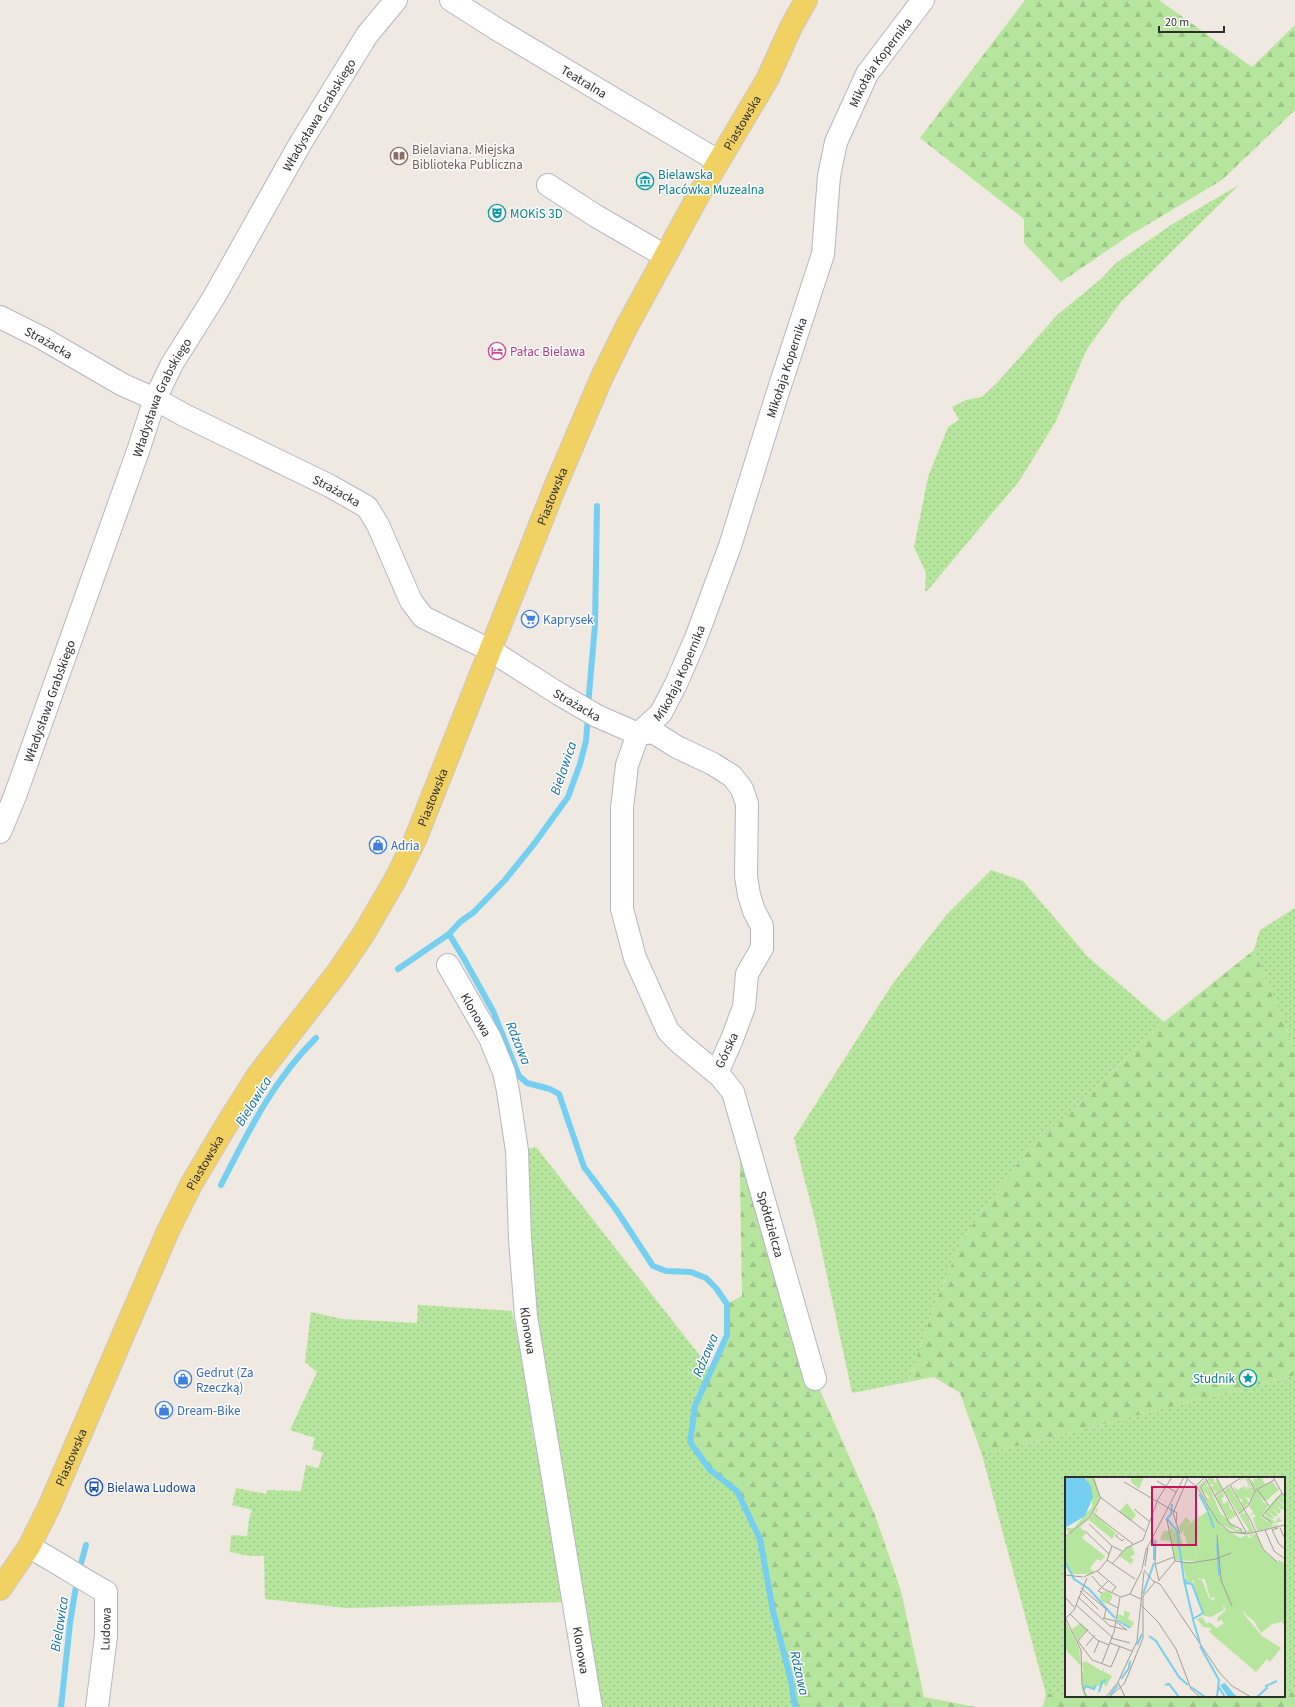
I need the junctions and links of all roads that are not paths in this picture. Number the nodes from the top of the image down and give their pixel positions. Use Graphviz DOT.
graph roads {
  1 [pos="396,0"];
  2 [pos="451,0"];
  3 [pos="806,0"];
  4 [pos="923,0"];
  5 [pos="718,161"];
  6 [pos="548,185"];
  7 [pos="665,256"];
  8 [pos="0,316"];
  9 [pos="155,400"];
  10 [pos="490,650"];
  11 [pos="638,734"];
  12 [pos="0,832"];
  13 [pos="448,965"];
  14 [pos="717,1073"];
  15 [pos="815,1379"];
  16 [pos="29,1547"];
  17 [pos="0,1589"];
  18 [pos="96,1707"];
  19 [pos="591,1707"];
  1 -- 9 [label="street, Władysława Grabskiego"];
  2 -- 5 [label="street, Teatralna"];
  3 -- 5 [label="main road, Piastowska"];
  4 -- 11 [label="street, Mikołaja Kopernika"];
  5 -- 7 [label="main road, Piastowska"];
  6 -- 7 [label="street"];
  7 -- 10 [label="main road, Piastowska"];
  8 -- 9 [label="street, Strażacka"];
  9 -- 10 [label="street, Strażacka"];
  9 -- 12 [label="street, Władysława Grabskiego"];
  10 -- 11 [label="street, Strażacka"];
  10 -- 16 [label="main road, Piastowska"];
  11 -- 14 [label="street, Górska"];
  11 -- 14 [label="street, Górska"];
  13 -- 19 [label="street, Klonowa"];
  14 -- 15 [label="street, Spółdzielcza"];
  16 -- 17 [label="main road, Piastowska"];
  16 -- 18 [label="street, Ludowa"];
}
